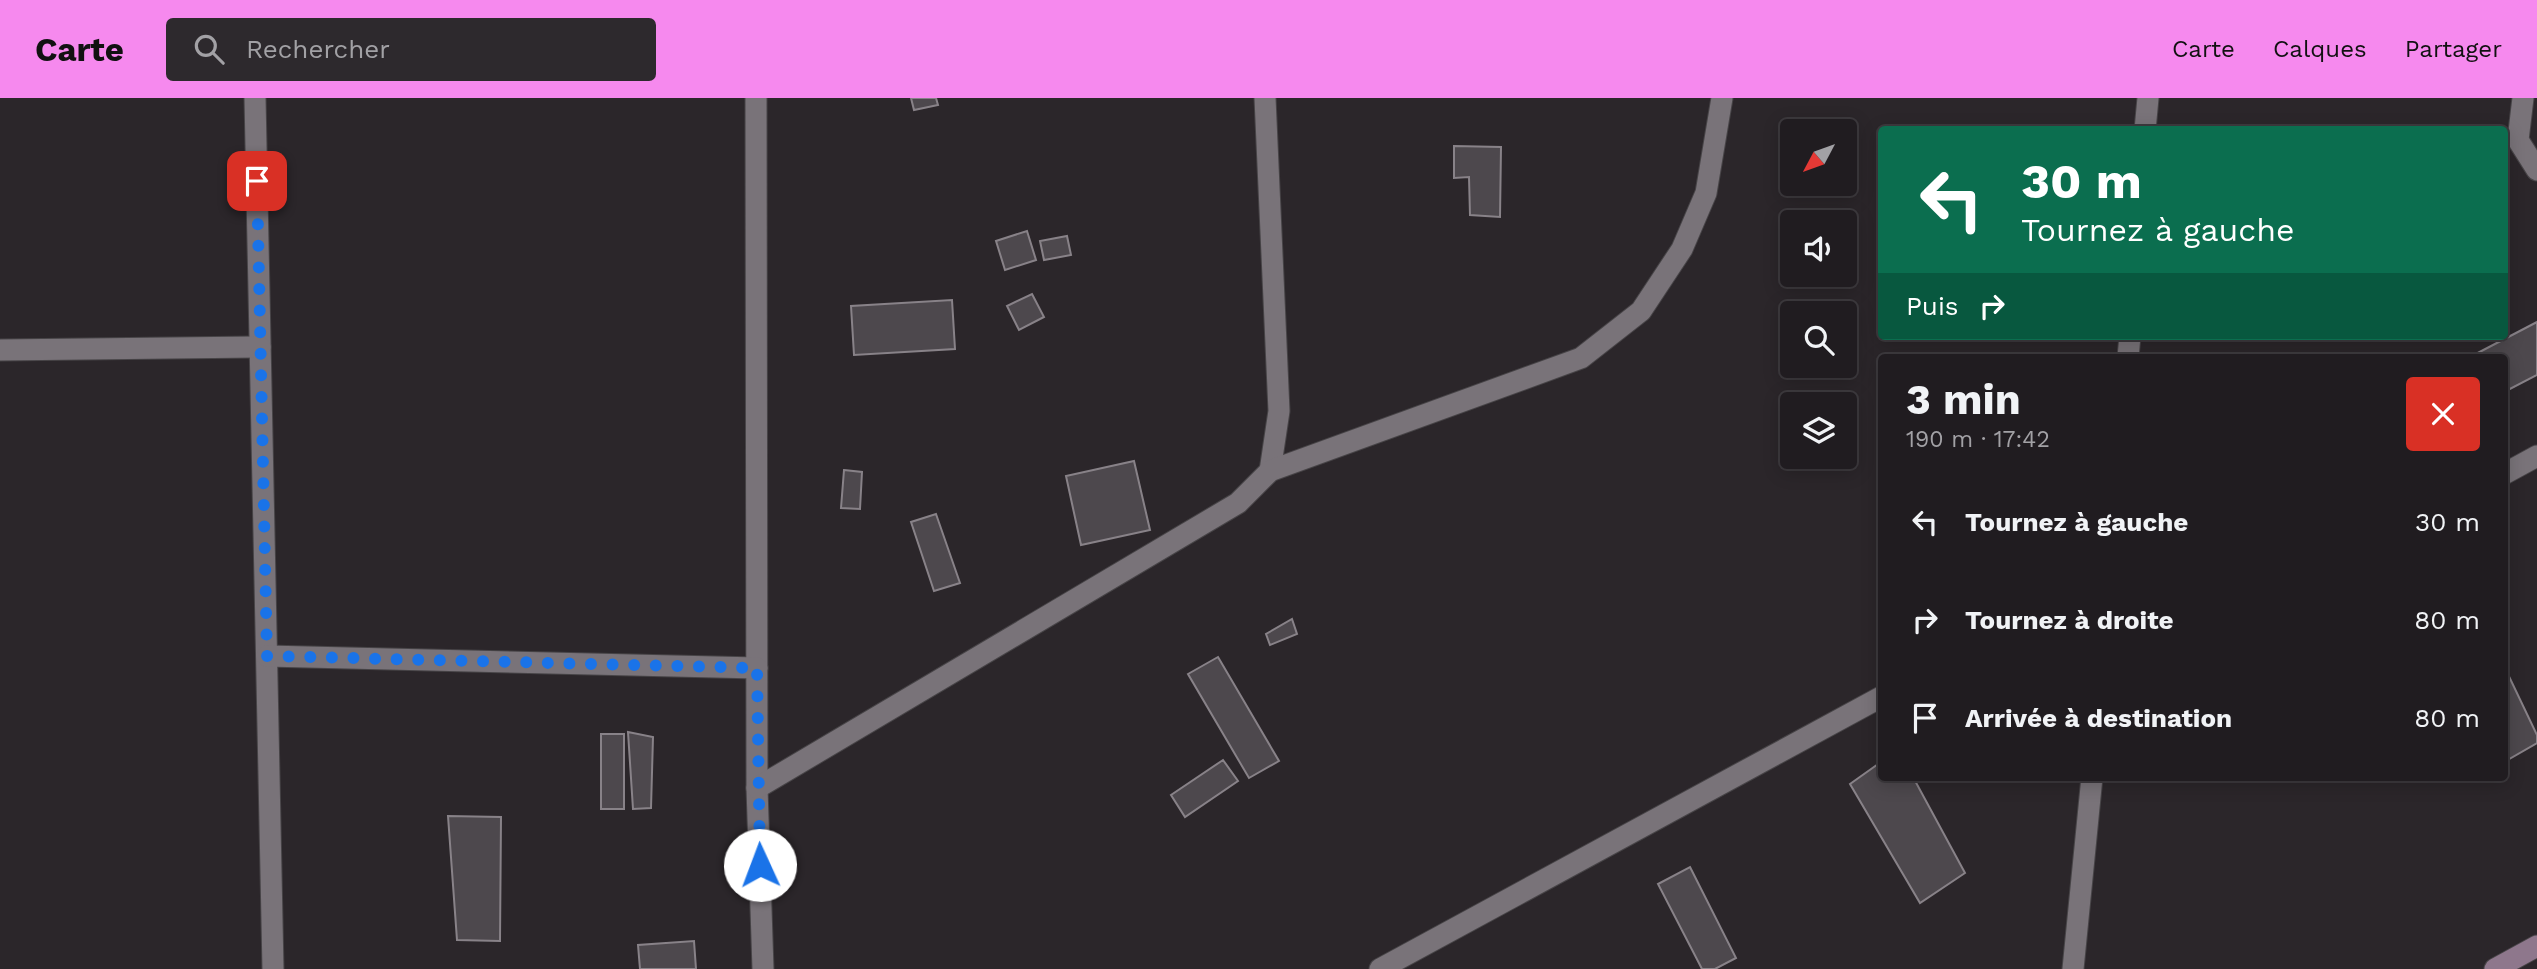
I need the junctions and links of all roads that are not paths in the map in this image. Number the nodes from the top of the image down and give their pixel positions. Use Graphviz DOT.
graph roads {
  1 [pos="255,98"];
  2 [pos="757,98"];
  3 [pos="1265,98"];
  4 [pos="1722,98"];
  5 [pos="2148,98"];
  6 [pos="2523,98"];
  7 [pos="2146,126"];
  8 [pos="2537,170"];
  9 [pos="260,346"];
  10 [pos="0,350"];
  11 [pos="2537,456"];
  12 [pos="1270,471"];
  13 [pos="2508,472"];
  14 [pos="267,656"];
  15 [pos="757,668"];
  16 [pos="1878,699"];
  17 [pos="2092,781"];
  18 [pos="757,788"];
  19 [pos="2537,946"];
  20 [pos="273,969"];
  21 [pos="763,969"];
  22 [pos="1380,969"];
  23 [pos="2073,969"];
  24 [pos="2495,969"];
  1 -- 9 [label="street"];
  2 -- 15 [label="street"];
  3 -- 12 [label="street"];
  4 -- 12 [label="street"];
  5 -- 7 [label="street"];
  6 -- 8 [label="street"];
  9 -- 10 [label="street"];
  9 -- 14 [label="street"];
  11 -- 13 [label="street"];
  12 -- 18 [label="street"];
  14 -- 15 [label="street"];
  14 -- 20 [label="street"];
  15 -- 18 [label="street"];
  16 -- 22 [label="street"];
  17 -- 23 [label="street"];
  18 -- 21 [label="street"];
  19 -- 24 [label="street"];
}
